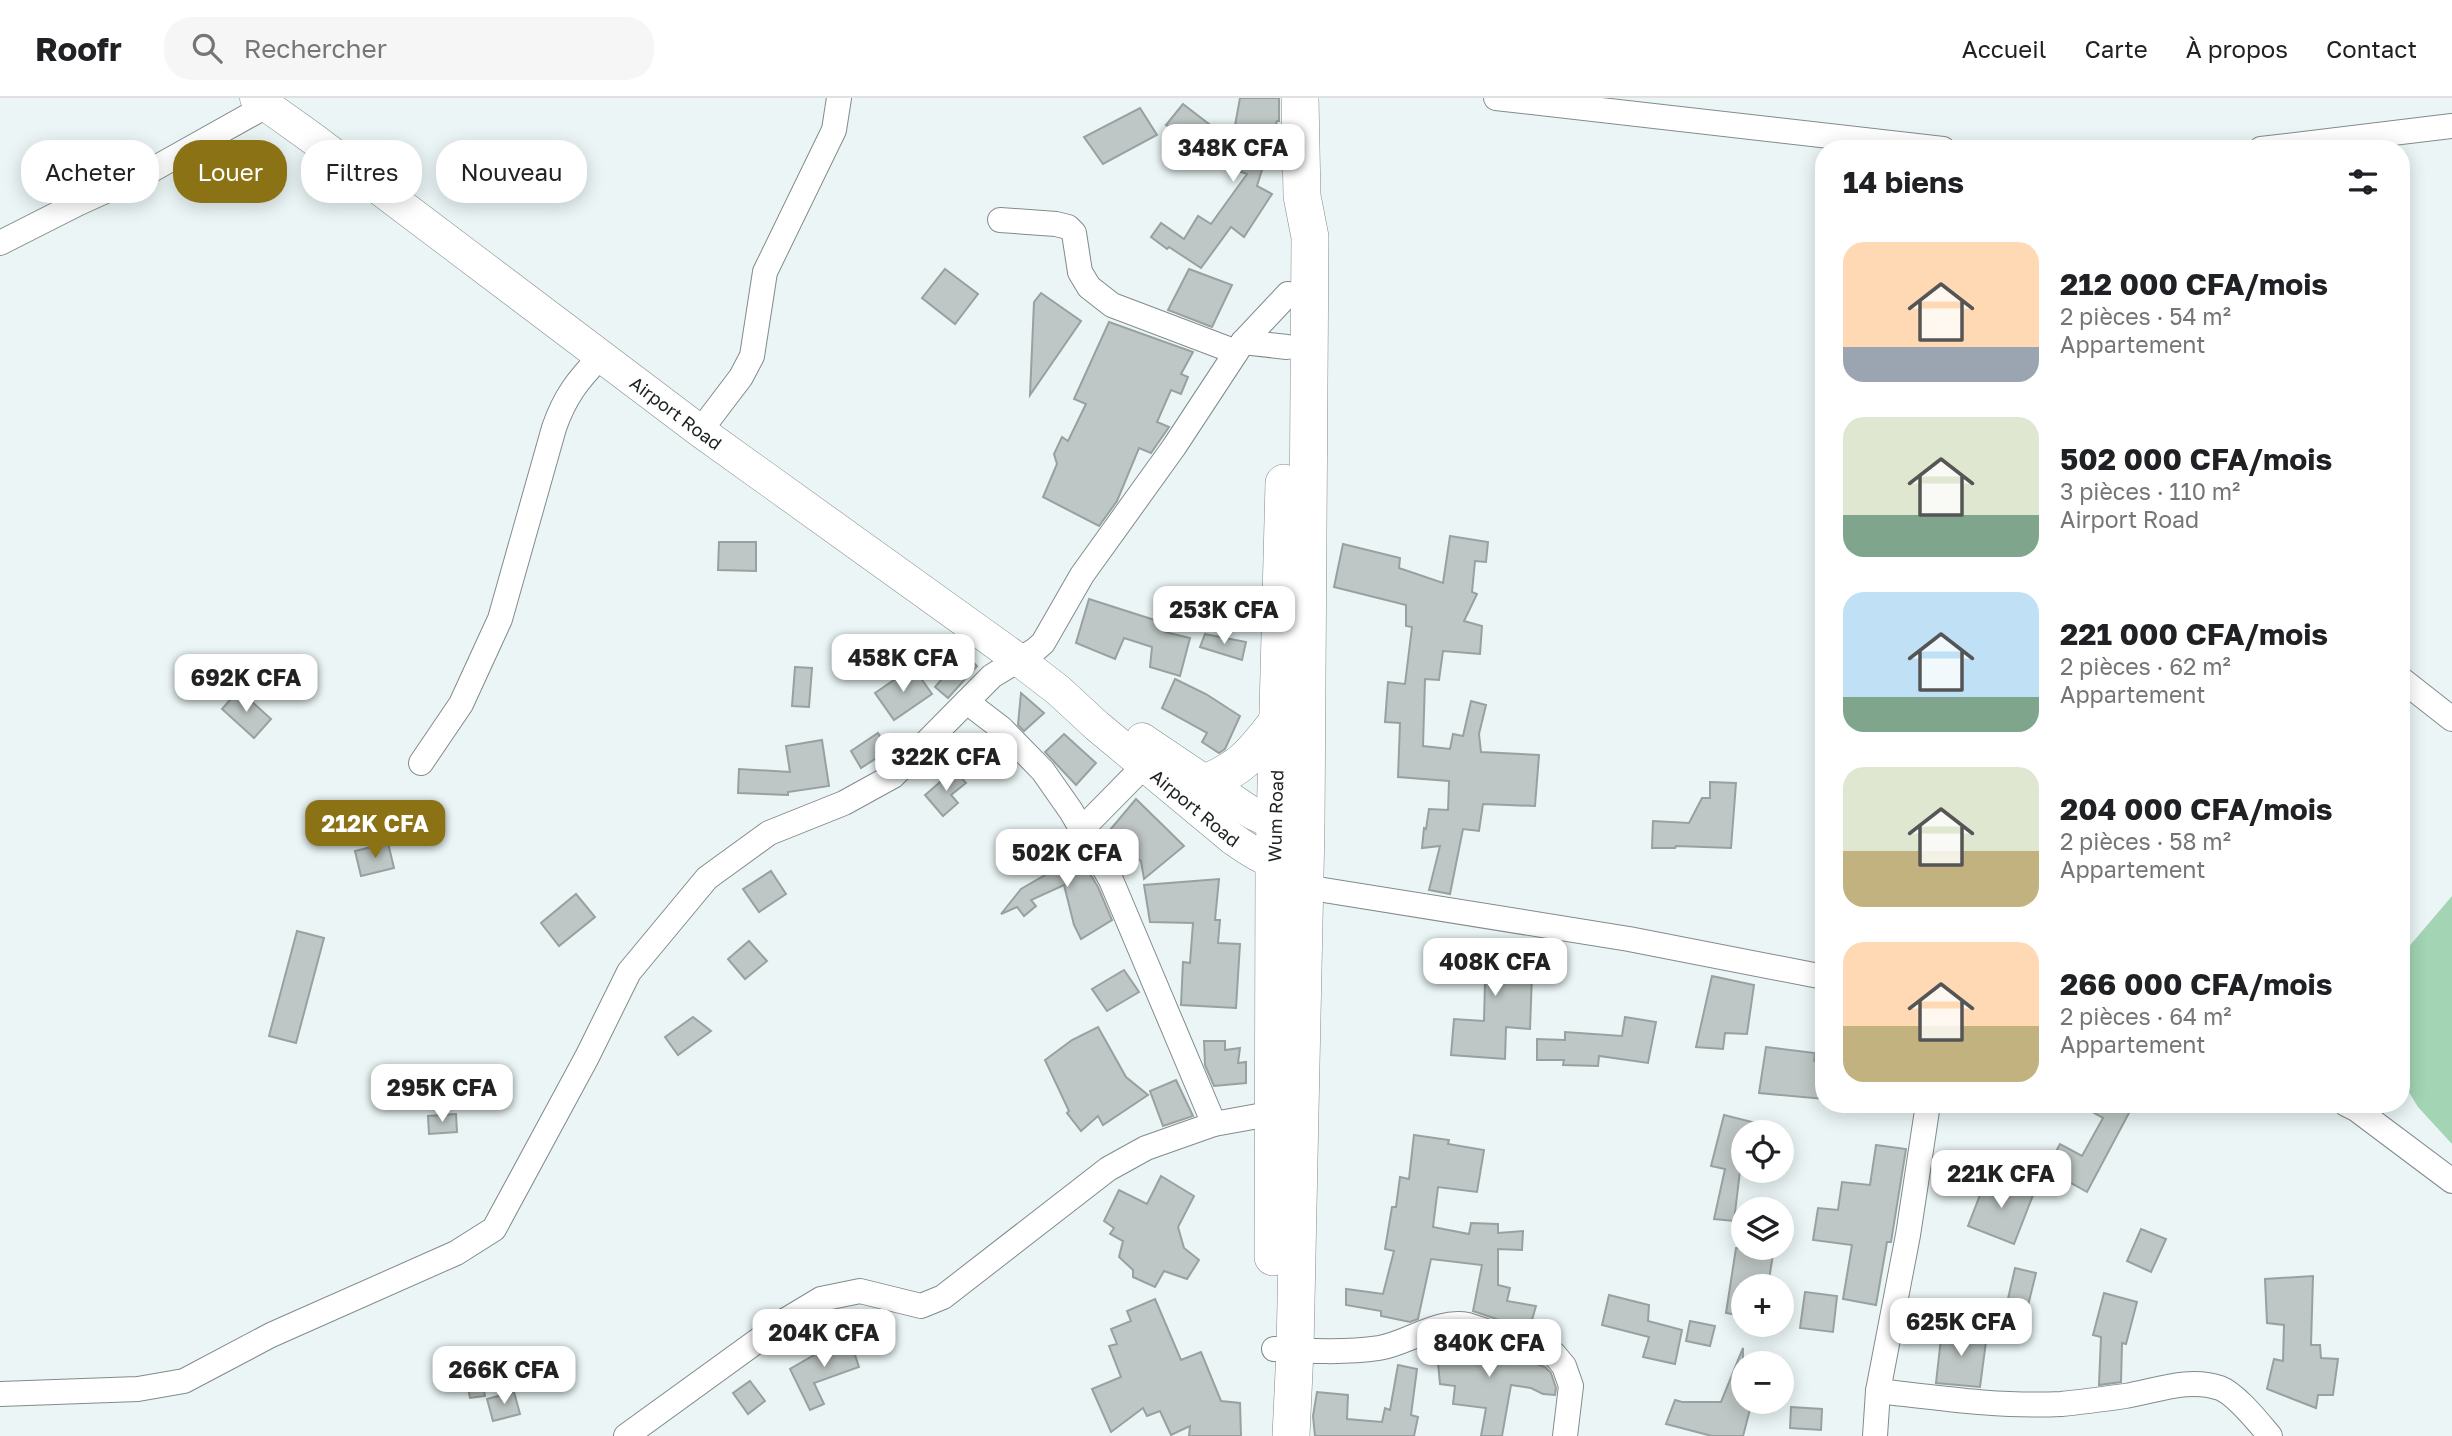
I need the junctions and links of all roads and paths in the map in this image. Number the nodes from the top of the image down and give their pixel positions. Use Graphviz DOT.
graph roads {
  1 [pos="1300,98"];
  2 [pos="1496,98"];
  3 [pos="261,102"];
  4 [pos="836,103"];
  5 [pos="2452,126"];
  6 [pos="1864,140"];
  7 [pos="2336,140"];
  8 [pos="1302,196"];
  9 [pos="1000,220"];
  10 [pos="0,243"];
  11 [pos="1288,294"];
  12 [pos="1240,347"];
  13 [pos="1287,347"];
  14 [pos="601,356"];
  15 [pos="700,431"];
  16 [pos="1019,660"];
  17 [pos="2410,686"];
  18 [pos="967,702"];
  19 [pos="2452,719"];
  20 [pos="1278,721"];
  21 [pos="1097,726"];
  22 [pos="421,763"];
  23 [pos="1145,765"];
  24 [pos="1205,783"];
  25 [pos="1291,826"];
  26 [pos="1082,829"];
  27 [pos="1295,872"];
  28 [pos="1815,975"];
  29 [pos="1286,1111"];
  30 [pos="1927,1113"];
  31 [pos="2361,1113"];
  32 [pos="1214,1124"];
  33 [pos="2452,1181"];
  34 [pos="1285,1350"];
  35 [pos="1878,1391"];
  36 [pos="0,1394"];
  37 [pos="626,1436"];
  38 [pos="1275,1436"];
  39 [pos="1291,1436"];
  40 [pos="1565,1436"];
  41 [pos="1875,1436"];
  42 [pos="2270,1436"];
  1 -- 8 [label="highway, Wum Road"];
  2 -- 6 [label="street"];
  3 -- 10 [label="street"];
  3 -- 14 [label="main road, Airport Road"];
  4 -- 15 [label="street"];
  5 -- 7 [label="street"];
  8 -- 11 [label="highway, Wum Road"];
  8 -- 25 [label="highway, Wum Road"];
  9 -- 12 [label="street"];
  11 -- 12 [label="street"];
  11 -- 13 [label="highway, Wum Road"];
  12 -- 13 [label="street"];
  12 -- 16 [label="street"];
  13 -- 20 [label="highway, Wum Road"];
  14 -- 15 [label="main road, Airport Road"];
  14 -- 22 [label="street"];
  15 -- 16 [label="main road, Airport Road"];
  16 -- 18 [label="street"];
  16 -- 21 [label="main road, Airport Road"];
  17 -- 19 [label="street"];
  18 -- 26 [label="street"];
  18 -- 36 [label="street"];
  20 -- 24 [label="highway"];
  20 -- 25 [label="highway, Wum Road"];
  21 -- 23 [label="main road, Airport Road"];
  21 -- 24 [label="main road, Airport Road"];
  23 -- 26 [label="street"];
  23 -- 27 [label="main road, Airport Road"];
  24 -- 25 [label="main road, Airport Road"];
  25 -- 27 [label="highway, Wum Road"];
  26 -- 32 [label="street"];
  27 -- 28 [label="street"];
  27 -- 29 [label="highway, Wum Road"];
  29 -- 32 [label="street"];
  29 -- 34 [label="highway, Wum Road"];
  30 -- 35 [label="street"];
  31 -- 33 [label="street"];
  32 -- 37 [label="street"];
  34 -- 38 [label="highway, Wum Road"];
  34 -- 39 [label="highway, Wum Road"];
  34 -- 40 [label="street"];
  35 -- 41 [label="street"];
  35 -- 42 [label="street"];
}
